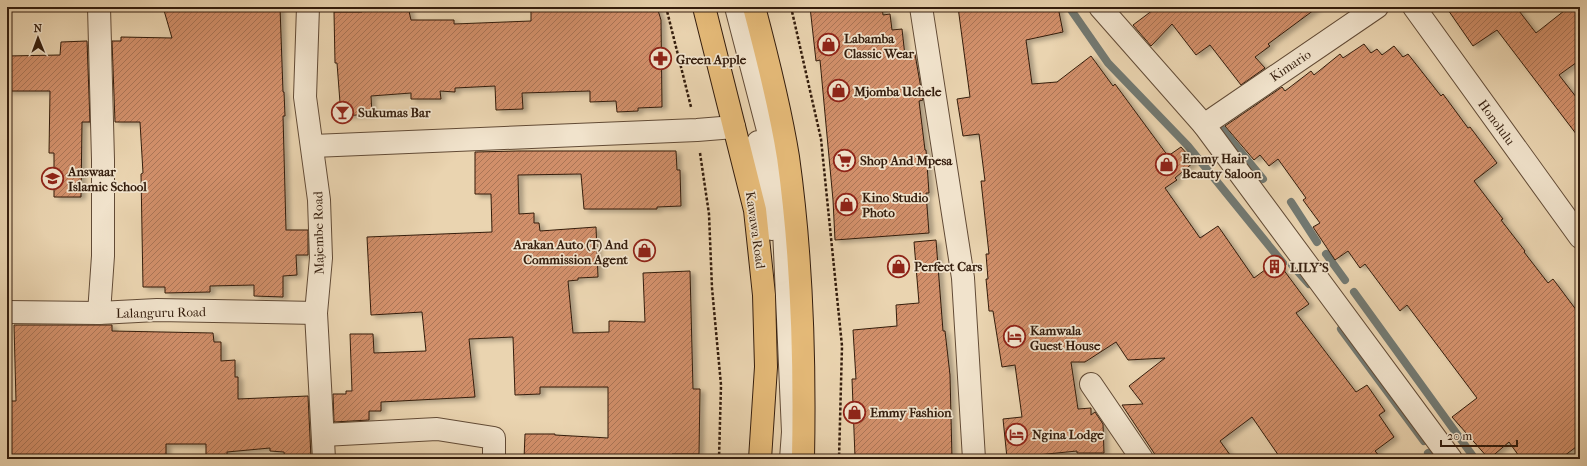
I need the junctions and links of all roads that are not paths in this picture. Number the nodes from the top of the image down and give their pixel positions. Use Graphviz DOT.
graph roads {
  1 [pos="99,7"];
  2 [pos="308,7"];
  3 [pos="704,7"];
  4 [pos="725,7"];
  5 [pos="736,7"];
  6 [pos="754,7"];
  7 [pos="921,7"];
  8 [pos="1100,7"];
  9 [pos="1377,7"];
  10 [pos="1414,7"];
  11 [pos="1204,125"];
  12 [pos="734,127"];
  13 [pos="312,146"];
  14 [pos="1580,237"];
  15 [pos="7,312"];
  16 [pos="316,312"];
  17 [pos="99,313"];
  18 [pos="1092,384"];
  19 [pos="323,435"];
  20 [pos="324,459"];
  21 [pos="494,459"];
  22 [pos="760,459"];
  23 [pos="778,459"];
  24 [pos="791,459"];
  25 [pos="803,459"];
  26 [pos="974,459"];
  27 [pos="1142,459"];
  28 [pos="1451,459"];
  1 -- 17 [label="street"];
  2 -- 13 [label="street, Majembe Road"];
  3 -- 12 [label="main road, Kawawa Road"];
  4 -- 23 [label="street, Kawawa Road"];
  5 -- 24 [label="street, Kawawa Road"];
  6 -- 25 [label="main road"];
  7 -- 26 [label="street"];
  8 -- 11 [label="street"];
  9 -- 11 [label="street, Kimario"];
  10 -- 14 [label="street, Honolulu"];
  11 -- 28 [label="street"];
  12 -- 13 [label="street"];
  12 -- 22 [label="main road, Kawawa Road"];
  13 -- 16 [label="street, Majembe Road"];
  15 -- 17 [label="street, Lalanguru Road"];
  16 -- 17 [label="street, Lalanguru Road"];
  16 -- 19 [label="street, Majembe Road"];
  18 -- 27 [label="street"];
  19 -- 20 [label="street, Majembe Road"];
  19 -- 21 [label="street"];
}
